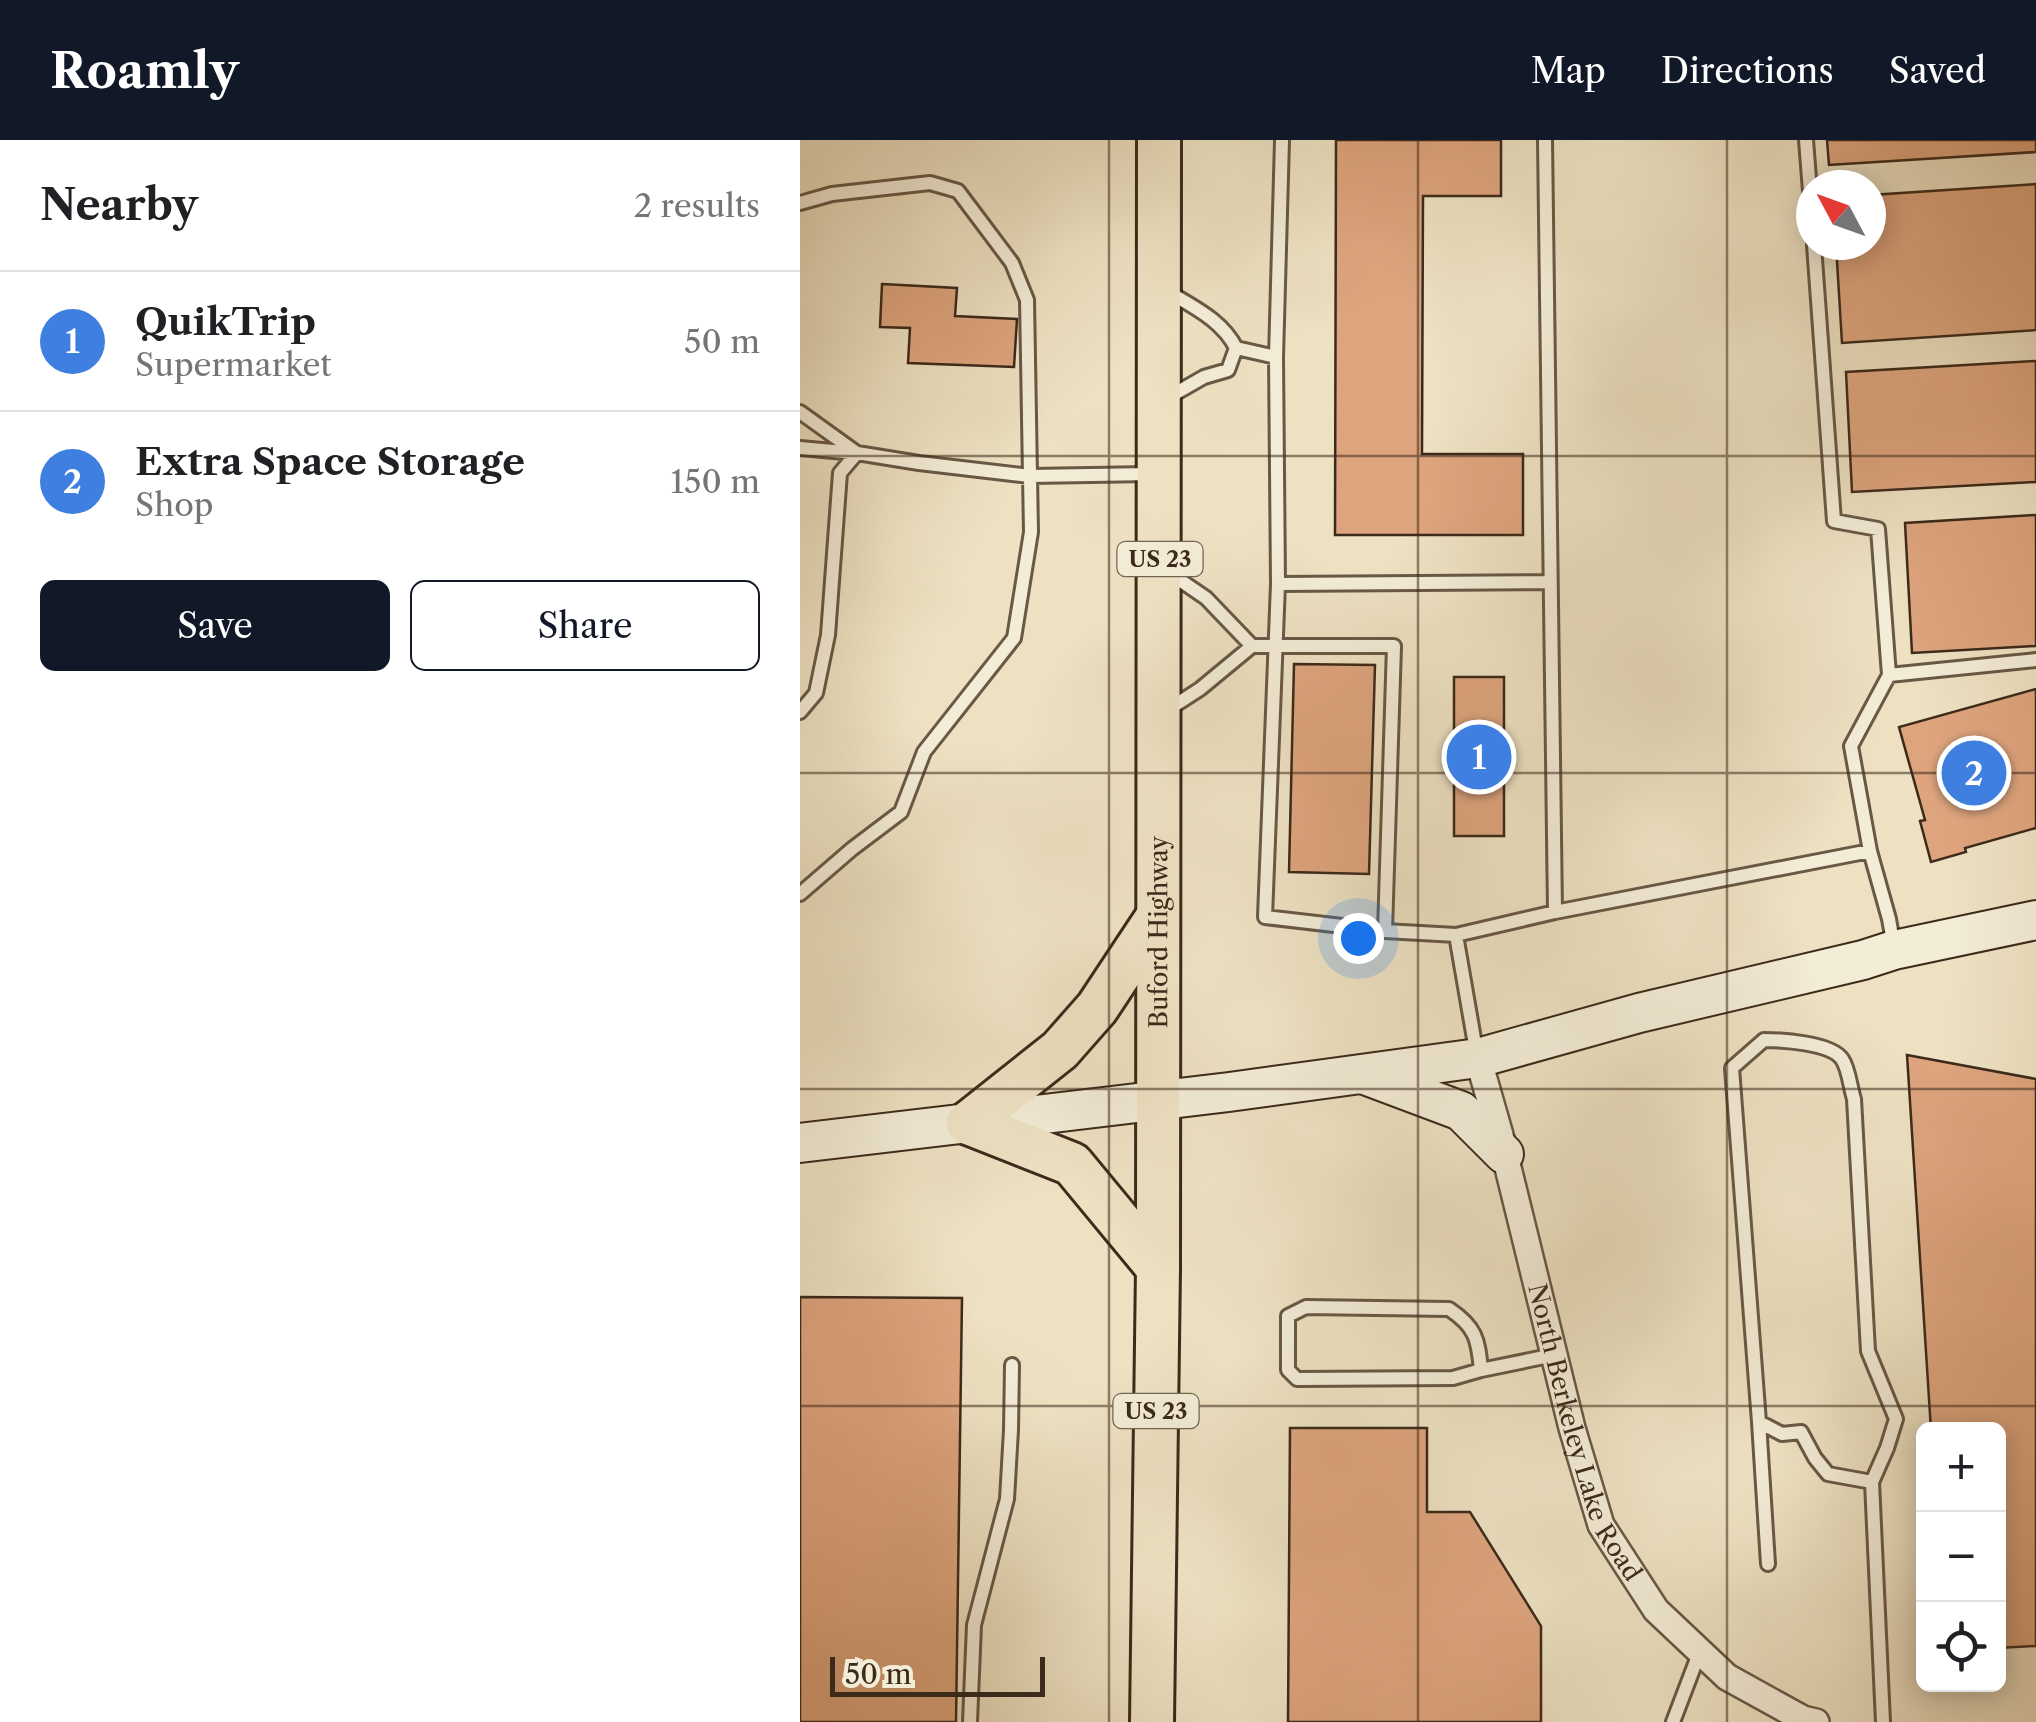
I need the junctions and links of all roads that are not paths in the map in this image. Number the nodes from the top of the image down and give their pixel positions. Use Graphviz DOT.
graph roads {
  1 [pos="1158,140"];
  2 [pos="1282,140"];
  3 [pos="1545,140"];
  4 [pos="1806,140"];
  5 [pos="1808,170"];
  6 [pos="800,203"];
  7 [pos="1815,260"];
  8 [pos="1158,285"];
  9 [pos="1236,348"];
  10 [pos="1276,356"];
  11 [pos="1158,403"];
  12 [pos="800,412"];
  13 [pos="800,448"];
  14 [pos="857,453"];
  15 [pos="1159,474"];
  16 [pos="1030,476"];
  17 [pos="1160,567"];
  18 [pos="1549,582"];
  19 [pos="1278,584"];
  20 [pos="1276,644"];
  21 [pos="1252,646"];
  22 [pos="2036,660"];
  23 [pos="1889,675"];
  24 [pos="800,712"];
  25 [pos="1159,715"];
  26 [pos="1870,851"];
  27 [pos="800,894"];
  28 [pos="1555,912"];
  29 [pos="1158,916"];
  30 [pos="2036,920"];
  31 [pos="1384,931"];
  32 [pos="1456,935"];
  33 [pos="1894,950"];
  34 [pos="1478,1058"];
  35 [pos="1362,1074"];
  36 [pos="1157,1100"];
  37 [pos="968,1123"];
  38 [pos="800,1143"];
  39 [pos="1504,1154"];
  40 [pos="1158,1268"];
  41 [pos="1554,1356"];
  42 [pos="1012,1364"];
  43 [pos="1481,1370"];
  44 [pos="1758,1422"];
  45 [pos="1872,1482"];
  46 [pos="1768,1564"];
  47 [pos="1700,1651"];
  48 [pos="970,1722"];
  49 [pos="1152,1722"];
  50 [pos="1672,1722"];
  51 [pos="1816,1722"];
  52 [pos="1884,1722"];
  1 -- 8 [label="main road, Buford Highway / US 23"];
  2 -- 10 [label="lane"];
  3 -- 18 [label="lane"];
  4 -- 5 [label="lane"];
  6 -- 16 [label="lane"];
  7 -- 23 [label="lane"];
  8 -- 9 [label="lane"];
  8 -- 11 [label="main road, Buford Highway / US 23"];
  9 -- 10 [label="lane"];
  9 -- 11 [label="lane"];
  10 -- 19 [label="lane"];
  11 -- 15 [label="main road, Buford Highway / US 23"];
  12 -- 14 [label="lane"];
  13 -- 14 [label="lane"];
  14 -- 16 [label="lane"];
  14 -- 24 [label="lane"];
  15 -- 16 [label="lane"];
  15 -- 17 [label="main road, Buford Highway / US 23"];
  16 -- 27 [label="lane"];
  17 -- 21 [label="lane"];
  17 -- 25 [label="main road, Buford Highway / US 23"];
  18 -- 19 [label="lane"];
  18 -- 28 [label="lane"];
  19 -- 20 [label="lane"];
  20 -- 21 [label="lane"];
  20 -- 31 [label="lane"];
  20 -- 31 [label="lane"];
  21 -- 25 [label="lane"];
  22 -- 23 [label="lane"];
  23 -- 26 [label="lane"];
  25 -- 29 [label="main road, Buford Highway / US 23"];
  26 -- 28 [label="lane"];
  26 -- 33 [label="lane"];
  28 -- 32 [label="lane"];
  29 -- 36 [label="main road, Buford Highway / US 23"];
  29 -- 37 [label="main road"];
  30 -- 33 [label="street"];
  31 -- 32 [label="lane"];
  32 -- 34 [label="lane"];
  33 -- 34 [label="street"];
  34 -- 35 [label="street"];
  34 -- 39 [label="street, North Berkeley Lake Road"];
  35 -- 36 [label="street"];
  35 -- 39 [label="street"];
  36 -- 37 [label="street"];
  36 -- 40 [label="main road, Buford Highway / US 23"];
  37 -- 38 [label="street"];
  37 -- 40 [label="main road"];
  39 -- 41 [label="street, North Berkeley Lake Road"];
  40 -- 49 [label="main road, Buford Highway / US 23"];
  41 -- 43 [label="lane"];
  41 -- 47 [label="street, North Berkeley Lake Road"];
  42 -- 48 [label="lane"];
  43 -- 43 [label="lane"];
  44 -- 45 [label="lane"];
  44 -- 45 [label="lane"];
  44 -- 46 [label="lane"];
  45 -- 52 [label="lane"];
  47 -- 50 [label="lane"];
  47 -- 51 [label="street, North Berkeley Lake Road"];
}
